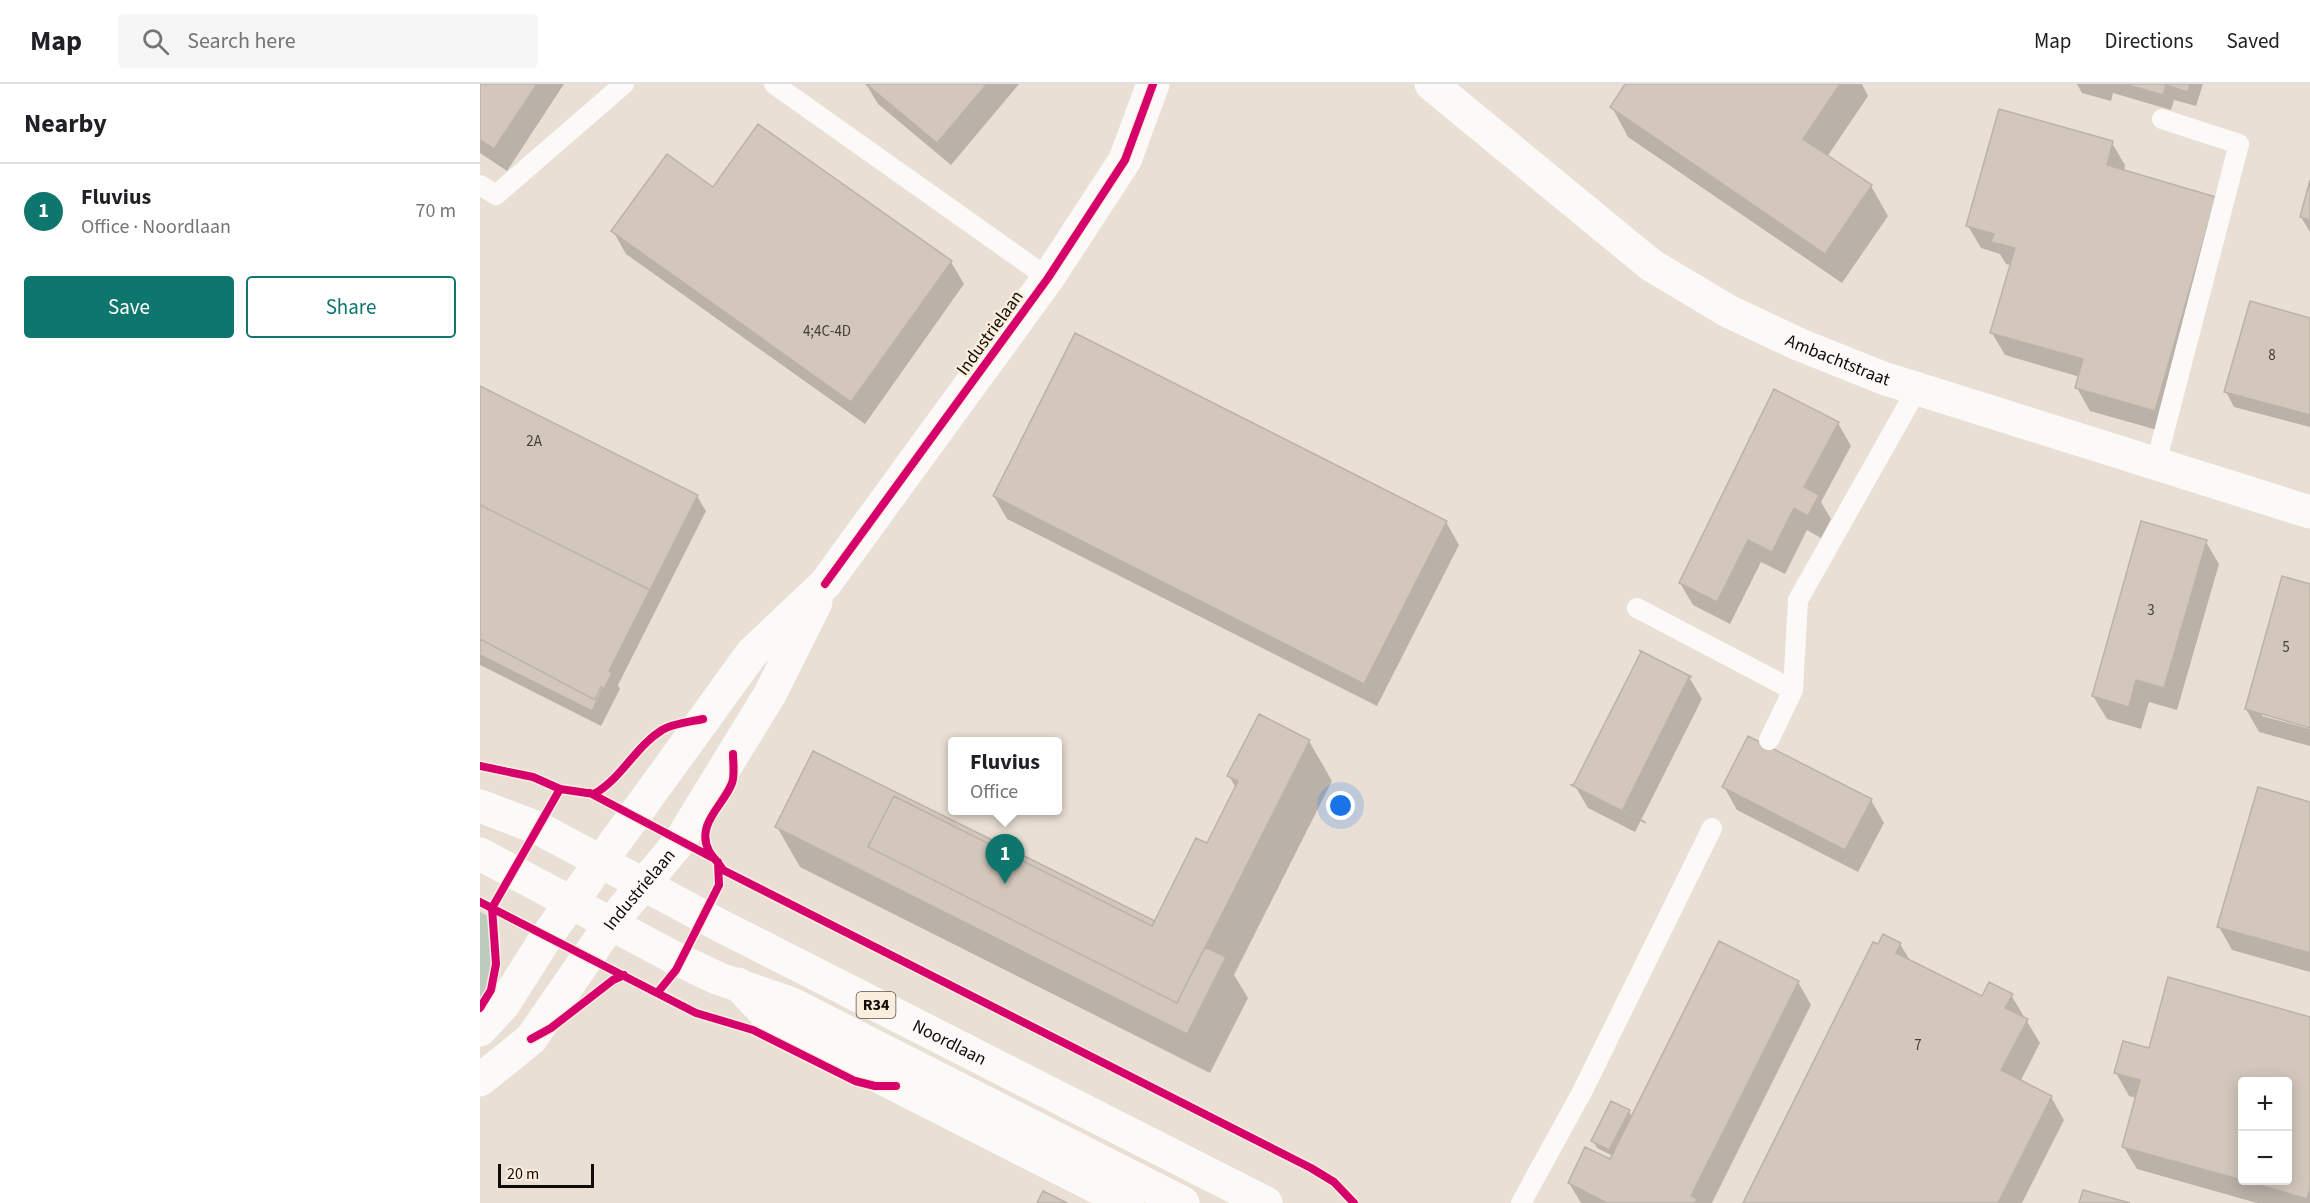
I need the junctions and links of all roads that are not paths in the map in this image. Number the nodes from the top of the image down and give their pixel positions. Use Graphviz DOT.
graph roads {
  1 [pos="624,84"];
  2 [pos="774,84"];
  3 [pos="1153,84"];
  4 [pos="1431,84"];
  5 [pos="2162,119"];
  6 [pos="480,185"];
  7 [pos="1048,278"];
  8 [pos="1917,388"];
  9 [pos="2156,463"];
  10 [pos="2310,512"];
  11 [pos="825,584"];
  12 [pos="1637,608"];
  13 [pos="1793,690"];
  14 [pos="1769,740"];
  15 [pos="480,788"];
  16 [pos="494,810"];
  17 [pos="1712,828"];
  18 [pos="480,854"];
  19 [pos="602,863"];
  20 [pos="643,885"];
  21 [pos="573,902"];
  22 [pos="611,924"];
  23 [pos="738,984"];
  24 [pos="480,1030"];
  25 [pos="480,1080"];
  26 [pos="1128,1203"];
  27 [pos="1183,1203"];
  28 [pos="1266,1203"];
  29 [pos="1521,1203"];
  1 -- 6 [label="lane"];
  2 -- 7 [label="lane"];
  3 -- 7 [label="street, Industrielaan"];
  4 -- 8 [label="street, Ambachtstraat"];
  5 -- 9 [label="lane"];
  7 -- 11 [label="street, Industrielaan"];
  8 -- 9 [label="street, Ambachtstraat"];
  8 -- 13 [label="lane"];
  9 -- 10 [label="street, Ambachtstraat"];
  11 -- 19 [label="street, Industrielaan"];
  11 -- 20 [label="street, Industrielaan"];
  12 -- 13 [label="lane"];
  13 -- 14 [label="lane"];
  15 -- 16 [label="street, Noordlaan"];
  16 -- 19 [label="street, Noordlaan / R34"];
  17 -- 29 [label="lane"];
  18 -- 21 [label="street, Noordlaan / R34"];
  19 -- 20 [label="street, Noordlaan / R34"];
  19 -- 21 [label="street, Industrielaan"];
  20 -- 22 [label="street, Industrielaan"];
  20 -- 28 [label="street, Noordlaan / R34"];
  21 -- 22 [label="street, Noordlaan / R34"];
  21 -- 24 [label="street, Industrielaan"];
  22 -- 23 [label="street, Noordlaan / R34"];
  22 -- 25 [label="street, Industrielaan"];
  23 -- 26 [label="street, Noordlaan"];
  23 -- 27 [label="street, Noordlaan / R34"];
}
